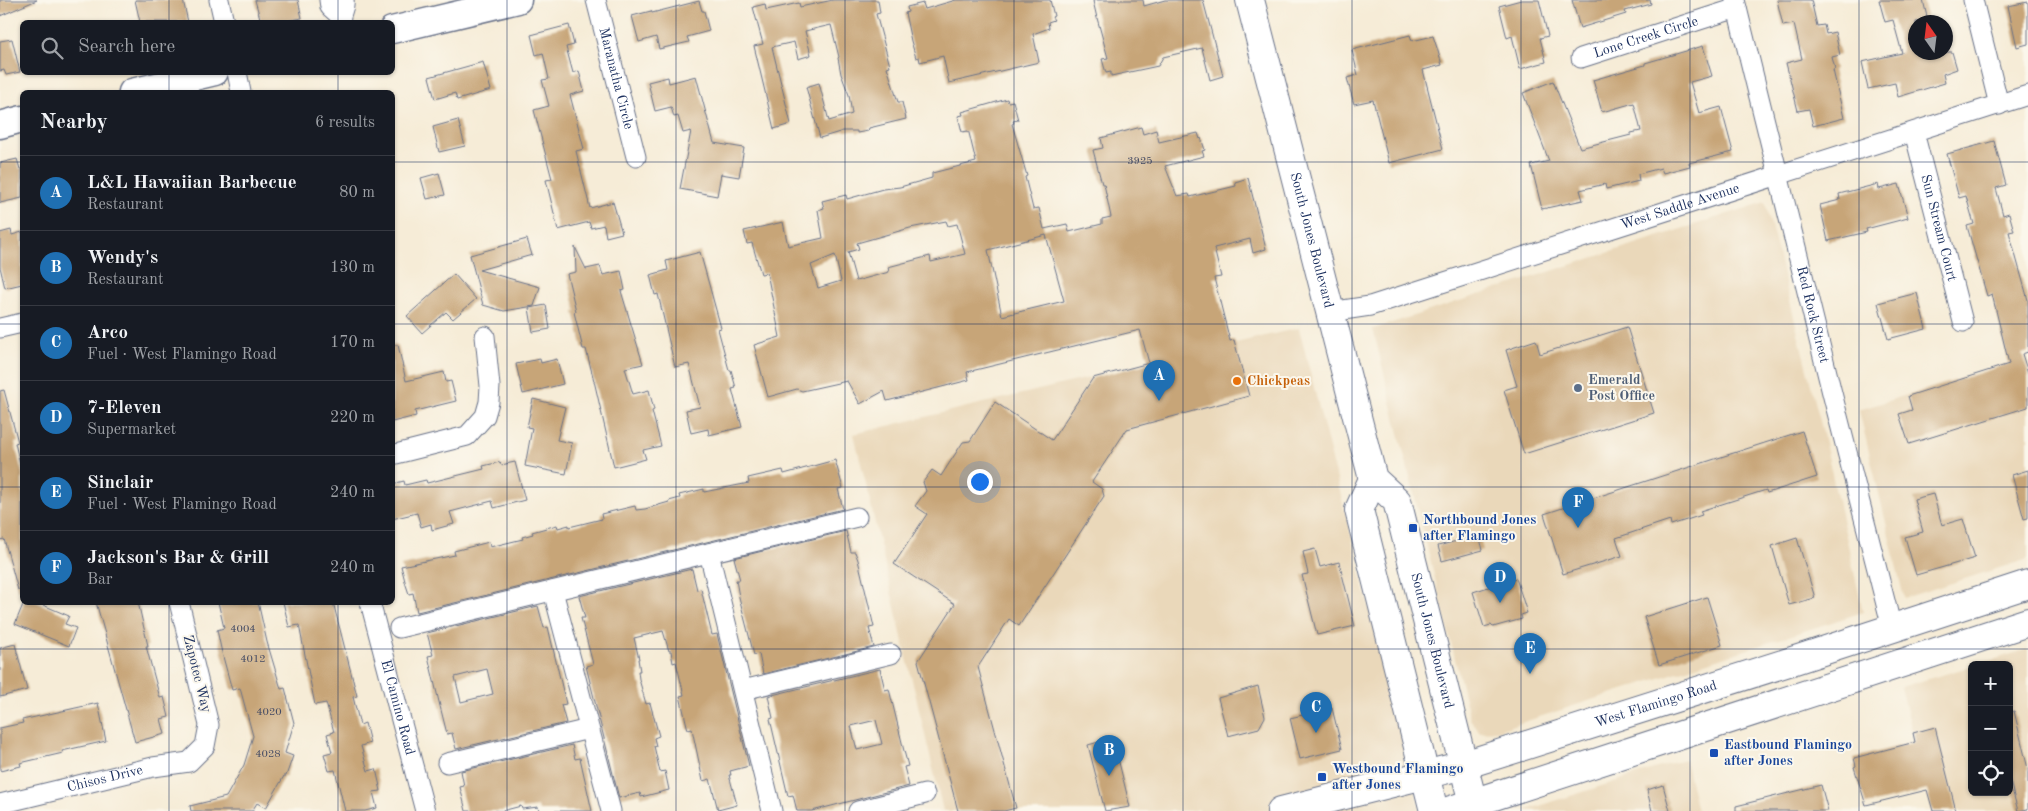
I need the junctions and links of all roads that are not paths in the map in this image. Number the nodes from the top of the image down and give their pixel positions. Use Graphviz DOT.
graph roads {
  1 [pos="218,0"];
  2 [pos="328,0"];
  3 [pos="518,0"];
  4 [pos="596,0"];
  5 [pos="1250,0"];
  6 [pos="1973,0"];
  7 [pos="1736,4"];
  8 [pos="342,13"];
  9 [pos="223,20"];
  10 [pos="395,29"];
  11 [pos="1581,58"];
  12 [pos="202,75"];
  13 [pos="238,75"];
  14 [pos="140,90"];
  15 [pos="242,90"];
  16 [pos="2028,95"];
  17 [pos="1999,105"];
  18 [pos="20,119"];
  19 [pos="0,124"];
  20 [pos="1914,132"];
  21 [pos="636,157"];
  22 [pos="1778,176"];
  23 [pos="1330,312"];
  24 [pos="1963,322"];
  25 [pos="20,323"];
  26 [pos="0,328"];
  27 [pos="485,336"];
  28 [pos="395,454"];
  29 [pos="1374,479"];
  30 [pos="857,517"];
  31 [pos="709,553"];
  32 [pos="2028,584"];
  33 [pos="553,591"];
  34 [pos="2002,592"];
  35 [pos="180,605"];
  36 [pos="371,605"];
  37 [pos="2028,622"];
  38 [pos="399,628"];
  39 [pos="1892,628"];
  40 [pos="891,654"];
  41 [pos="1909,661"];
  42 [pos="743,690"];
  43 [pos="1821,690"];
  44 [pos="589,729"];
  45 [pos="205,746"];
  46 [pos="447,763"];
  47 [pos="1464,765"];
  48 [pos="1425,775"];
  49 [pos="926,794"];
  50 [pos="0,804"];
  51 [pos="1465,809"];
  52 [pos="425,811"];
  53 [pos="611,811"];
  54 [pos="772,811"];
  55 [pos="858,811"];
  56 [pos="1281,811"];
  57 [pos="1434,811"];
  1 -- 9 [label="street"];
  2 -- 8 [label="street"];
  3 -- 10 [label="street"];
  4 -- 21 [label="street, Maranatha Circle"];
  5 -- 23 [label="main road, South Jones Boulevard"];
  6 -- 17 [label="street"];
  7 -- 11 [label="street, Lone Creek Circle"];
  7 -- 22 [label="street, Red Rock Street"];
  12 -- 14 [label="street"];
  13 -- 15 [label="street"];
  16 -- 17 [label="street, West Saddle Avenue"];
  17 -- 20 [label="street, West Saddle Avenue"];
  18 -- 19 [label="street"];
  20 -- 22 [label="street, West Saddle Avenue"];
  20 -- 24 [label="street, Sun Stream Court"];
  22 -- 23 [label="street, West Saddle Avenue"];
  22 -- 39 [label="street, Red Rock Street"];
  23 -- 29 [label="main road, South Jones Boulevard"];
  25 -- 26 [label="street"];
  27 -- 28 [label="street"];
  29 -- 47 [label="main road, South Jones Boulevard"];
  29 -- 48 [label="main road"];
  30 -- 31 [label="street"];
  31 -- 33 [label="street"];
  31 -- 42 [label="street"];
  32 -- 34 [label="main road, West Flamingo Road"];
  33 -- 38 [label="street"];
  33 -- 44 [label="street"];
  34 -- 39 [label="main road, West Flamingo Road"];
  34 -- 41 [label="main road"];
  35 -- 45 [label="street, Zapotec Way"];
  36 -- 52 [label="street, El Camino Road"];
  37 -- 41 [label="main road"];
  39 -- 43 [label="main road"];
  39 -- 47 [label="main road, West Flamingo Road"];
  40 -- 42 [label="street"];
  41 -- 43 [label="main road"];
  42 -- 54 [label="street"];
  43 -- 51 [label="main road"];
  44 -- 46 [label="street"];
  44 -- 53 [label="street"];
  45 -- 50 [label="street, Chisos Drive"];
  47 -- 48 [label="main road, West Flamingo Road"];
  47 -- 51 [label="main road, South Jones Boulevard"];
  48 -- 56 [label="main road, West Flamingo Road"];
  48 -- 57 [label="main road"];
  49 -- 55 [label="street"];
}
